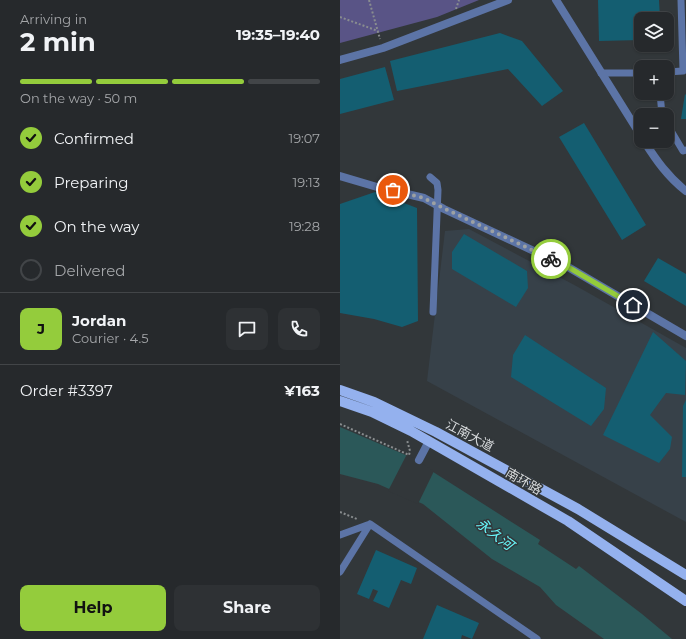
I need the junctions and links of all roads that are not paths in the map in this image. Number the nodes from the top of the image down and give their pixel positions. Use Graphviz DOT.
graph roads {
  1 [pos="508,0"];
  2 [pos="556,0"];
  3 [pos="681,0"];
  4 [pos="340,60"];
  5 [pos="674,72"];
  6 [pos="634,73"];
  7 [pos="601,74"];
  8 [pos="634,125"];
  9 [pos="674,135"];
  10 [pos="648,148"];
  11 [pos="686,150"];
  12 [pos="340,176"];
  13 [pos="430,177"];
  14 [pos="686,191"];
  15 [pos="437,205"];
  16 [pos="433,312"];
  17 [pos="686,336"];
  18 [pos="340,390"];
  19 [pos="340,401"];
  20 [pos="429,441"];
  21 [pos="419,460"];
  22 [pos="370,524"];
  23 [pos="340,535"];
  24 [pos="340,572"];
  25 [pos="686,575"];
  26 [pos="686,601"];
  27 [pos="537,639"];
  1 -- 4 [label="street"];
  2 -- 7 [label="street"];
  3 -- 5 [label="lane"];
  6 -- 7 [label="lane"];
  7 -- 8 [label="street"];
  9 -- 11 [label="lane"];
  10 -- 14 [label="street"];
  12 -- 15 [label="street"];
  13 -- 15 [label="lane"];
  15 -- 16 [label="lane"];
  15 -- 17 [label="street"];
  18 -- 25 [label="main road, 江南大道"];
  19 -- 20 [label="main road, 南环路"];
  20 -- 21 [label="street"];
  20 -- 26 [label="main road, 南环路"];
  22 -- 23 [label="lane"];
  22 -- 24 [label="lane"];
  22 -- 27 [label="lane"];
}
